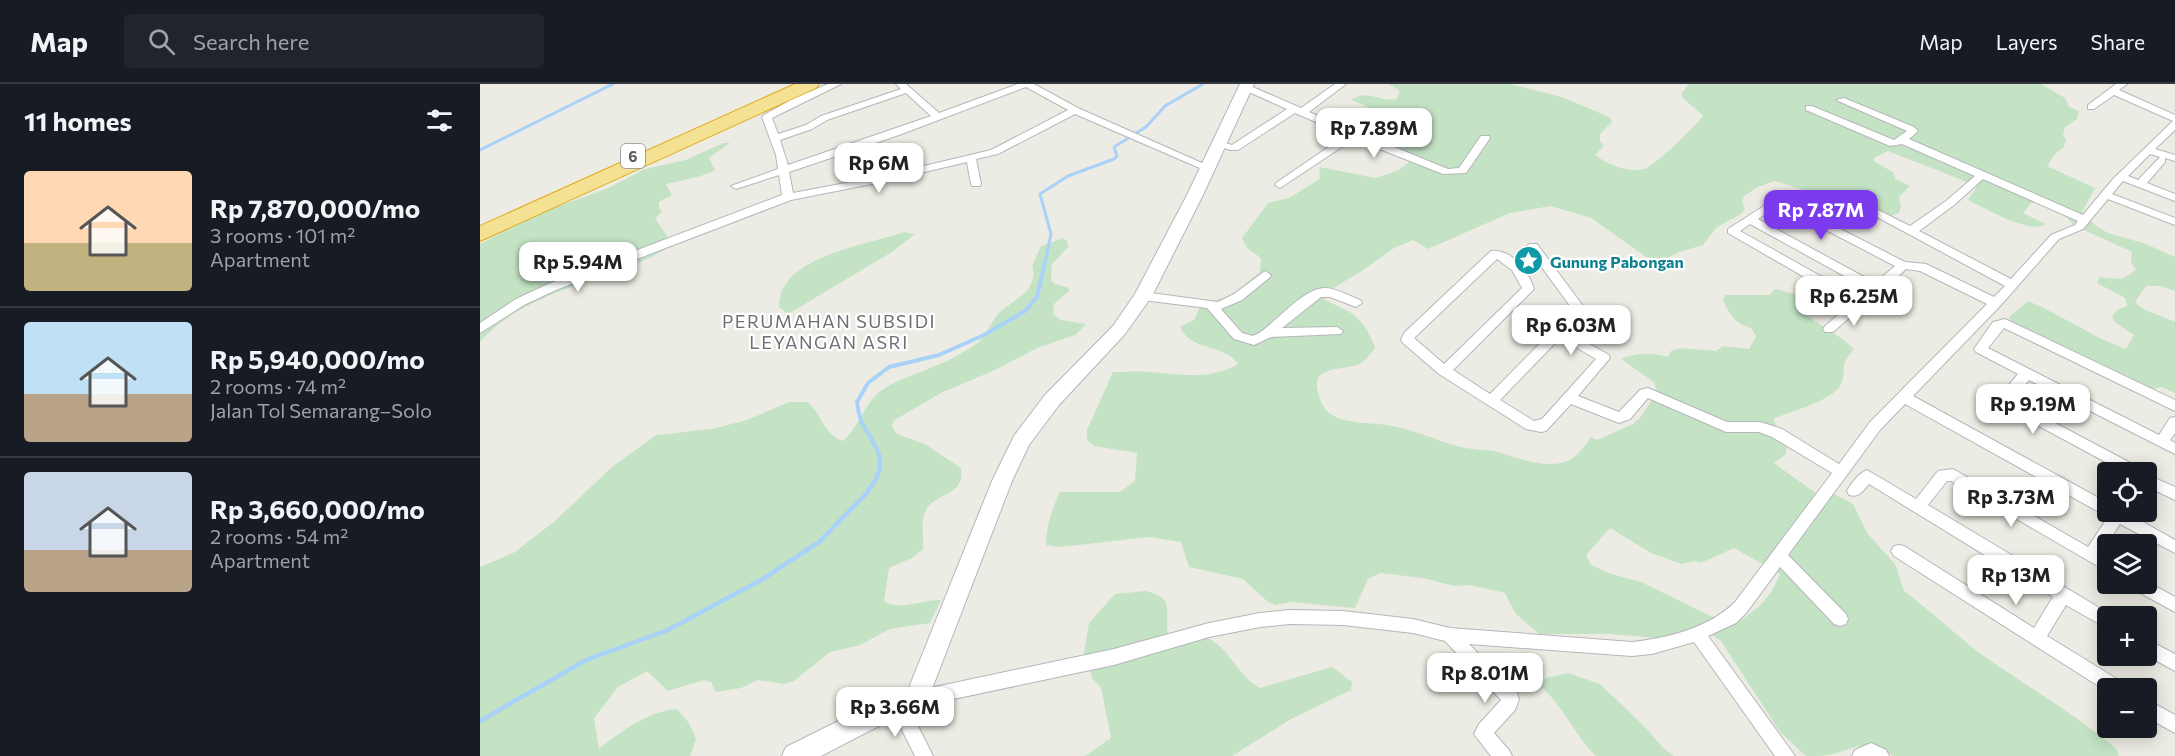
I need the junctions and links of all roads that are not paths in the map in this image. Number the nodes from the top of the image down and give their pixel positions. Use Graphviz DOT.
graph roads {
  1 [pos="767,84"];
  2 [pos="786,84"];
  3 [pos="810,84"];
  4 [pos="836,84"];
  5 [pos="1341,84"];
  6 [pos="2122,84"];
  7 [pos="1246,85"];
  8 [pos="903,87"];
  9 [pos="2113,92"];
  10 [pos="1841,100"];
  11 [pos="2091,107"];
  12 [pos="1809,108"];
  13 [pos="1075,110"];
  14 [pos="1300,110"];
  15 [pos="937,117"];
  16 [pos="2175,119"];
  17 [pos="2175,124"];
  18 [pos="1353,135"];
  19 [pos="775,138"];
  20 [pos="1485,138"];
  21 [pos="1902,140"];
  22 [pos="1218,144"];
  23 [pos="2149,150"];
  24 [pos="971,158"];
  25 [pos="2175,158"];
  26 [pos="2162,160"];
  27 [pos="1206,167"];
  28 [pos="783,170"];
  29 [pos="1982,175"];
  30 [pos="2122,177"];
  31 [pos="976,184"];
  32 [pos="2140,184"];
  33 [pos="1280,185"];
  34 [pos="736,186"];
  35 [pos="2106,195"];
  36 [pos="788,197"];
  37 [pos="2175,198"];
  38 [pos="1858,204"];
  39 [pos="480,218"];
  40 [pos="1750,219"];
  41 [pos="2086,220"];
  42 [pos="2175,222"];
  43 [pos="480,228"];
  44 [pos="1911,231"];
  45 [pos="480,234"];
  46 [pos="1533,247"];
  47 [pos="1903,266"];
  48 [pos="1265,275"];
  49 [pos="2013,285"];
  50 [pos="1878,289"];
  51 [pos="1143,296"];
  52 [pos="1356,303"];
  53 [pos="1859,303"];
  54 [pos="1996,303"];
  55 [pos="1212,307"];
  56 [pos="1829,328"];
  57 [pos="480,329"];
  58 [pos="1336,331"];
  59 [pos="1558,331"];
  60 [pos="1272,333"];
  61 [pos="1444,371"];
  62 [pos="2027,373"];
  63 [pos="1904,397"];
  64 [pos="1570,398"];
  65 [pos="1491,401"];
  66 [pos="2175,406"];
  67 [pos="2175,422"];
  68 [pos="2162,442"];
  69 [pos="2175,449"];
  70 [pos="2116,462"];
  71 [pos="1841,472"];
  72 [pos="2157,485"];
  73 [pos="1854,491"];
  74 [pos="2175,494"];
  75 [pos="2097,503"];
  76 [pos="1918,507"];
  77 [pos="2109,522"];
  78 [pos="2131,522"];
  79 [pos="2175,547"];
  80 [pos="1899,551"];
  81 [pos="1778,555"];
  82 [pos="2090,556"];
  83 [pos="2097,560"];
  84 [pos="2156,594"];
  85 [pos="2063,595"];
  86 [pos="2175,605"];
  87 [pos="2097,615"];
  88 [pos="1840,619"];
  89 [pos="1697,634"];
  90 [pos="1450,635"];
  91 [pos="2037,638"];
  92 [pos="2157,652"];
  93 [pos="2175,663"];
  94 [pos="2100,678"];
  95 [pos="907,702"];
  96 [pos="2157,714"];
  97 [pos="2175,725"];
  98 [pos="817,751"];
  99 [pos="795,756"];
  100 [pos="924,756"];
  101 [pos="1503,756"];
  102 [pos="1786,756"];
  103 [pos="1861,756"];
  104 [pos="1880,756"];
  1 -- 39 [label="highway, 6"];
  2 -- 43 [label="highway, 6"];
  3 -- 45 [label="highway"];
  4 -- 19 [label="street"];
  5 -- 14 [label="street"];
  6 -- 9 [label="street"];
  7 -- 14 [label="street"];
  7 -- 22 [label="street"];
  8 -- 15 [label="street"];
  8 -- 19 [label="street"];
  9 -- 11 [label="street"];
  9 -- 16 [label="street"];
  10 -- 21 [label="street"];
  12 -- 21 [label="street"];
  13 -- 15 [label="street"];
  13 -- 24 [label="street"];
  13 -- 27 [label="street"];
  14 -- 18 [label="street"];
  14 -- 22 [label="street"];
  15 -- 28 [label="street"];
  17 -- 23 [label="street"];
  18 -- 20 [label="street"];
  18 -- 33 [label="street"];
  19 -- 28 [label="street"];
  21 -- 29 [label="street"];
  22 -- 27 [label="street"];
  23 -- 25 [label="street"];
  23 -- 30 [label="street"];
  24 -- 31 [label="street"];
  24 -- 36 [label="street"];
  26 -- 32 [label="street"];
  27 -- 51 [label="street"];
  28 -- 34 [label="street"];
  28 -- 36 [label="street"];
  29 -- 41 [label="street"];
  29 -- 44 [label="street"];
  30 -- 32 [label="street"];
  30 -- 35 [label="street"];
  32 -- 37 [label="street"];
  35 -- 41 [label="street"];
  35 -- 42 [label="street"];
  36 -- 57 [label="street"];
  38 -- 44 [label="street"];
  40 -- 47 [label="street"];
  40 -- 50 [label="street"];
  40 -- 53 [label="street"];
  41 -- 49 [label="street"];
  44 -- 49 [label="street"];
  46 -- 59 [label="street"];
  47 -- 50 [label="street"];
  47 -- 54 [label="street"];
  48 -- 55 [label="street"];
  49 -- 54 [label="street"];
  50 -- 53 [label="street"];
  51 -- 55 [label="street"];
  51 -- 95 [label="street"];
  52 -- 60 [label="street"];
  53 -- 56 [label="street"];
  54 -- 63 [label="street"];
  55 -- 60 [label="street"];
  58 -- 60 [label="street"];
  59 -- 64 [label="street"];
  59 -- 65 [label="street"];
  61 -- 61 [label="street"];
  61 -- 65 [label="street"];
  62 -- 66 [label="street"];
  62 -- 68 [label="street"];
  62 -- 70 [label="street"];
  63 -- 71 [label="street"];
  63 -- 75 [label="street"];
  64 -- 65 [label="street"];
  64 -- 71 [label="street"];
  67 -- 68 [label="street"];
  68 -- 69 [label="street"];
  71 -- 81 [label="street"];
  72 -- 74 [label="street"];
  73 -- 76 [label="street"];
  76 -- 82 [label="street"];
  76 -- 85 [label="street"];
  77 -- 82 [label="street"];
  78 -- 79 [label="street"];
  80 -- 91 [label="street"];
  81 -- 88 [label="street"];
  81 -- 89 [label="street"];
  82 -- 83 [label="street"];
  84 -- 86 [label="street"];
  85 -- 87 [label="street"];
  85 -- 91 [label="street"];
  89 -- 90 [label="street"];
  89 -- 102 [label="street"];
  90 -- 95 [label="street"];
  90 -- 101 [label="street"];
  91 -- 94 [label="street"];
  92 -- 93 [label="street"];
  95 -- 98 [label="street"];
  95 -- 100 [label="street"];
  96 -- 97 [label="street"];
  98 -- 99 [label="street"];
  103 -- 104 [label="street"];
}
